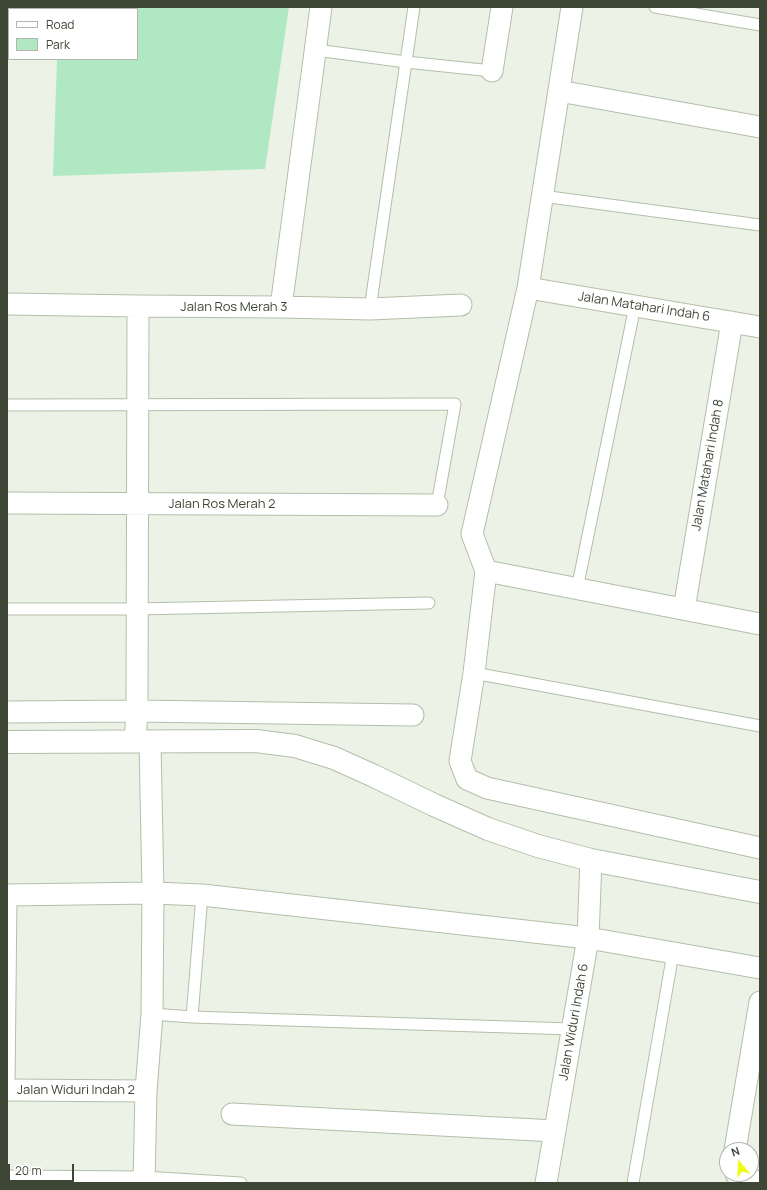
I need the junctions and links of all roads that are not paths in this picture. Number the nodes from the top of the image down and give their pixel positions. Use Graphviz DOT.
graph roads {
  1 [pos="321,7"];
  2 [pos="414,7"];
  3 [pos="502,7"];
  4 [pos="572,7"];
  5 [pos="655,7"];
  6 [pos="760,25"];
  7 [pos="316,50"];
  8 [pos="406,62"];
  9 [pos="492,71"];
  10 [pos="559,91"];
  11 [pos="760,127"];
  12 [pos="542,196"];
  13 [pos="760,225"];
  14 [pos="528,288"];
  15 [pos="7,304"];
  16 [pos="461,305"];
  17 [pos="138,306"];
  18 [pos="635,306"];
  19 [pos="281,307"];
  20 [pos="370,309"];
  21 [pos="732,322"];
  22 [pos="760,326"];
  23 [pos="138,405"];
  24 [pos="7,406"];
  25 [pos="7,503"];
  26 [pos="137,504"];
  27 [pos="437,505"];
  28 [pos="486,571"];
  29 [pos="577,589"];
  30 [pos="430,603"];
  31 [pos="7,609"];
  32 [pos="137,609"];
  33 [pos="684,609"];
  34 [pos="760,624"];
  35 [pos="474,674"];
  36 [pos="137,711"];
  37 [pos="7,712"];
  38 [pos="413,715"];
  39 [pos="760,726"];
  40 [pos="142,741"];
  41 [pos="7,742"];
  42 [pos="760,848"];
  43 [pos="591,860"];
  44 [pos="760,892"];
  45 [pos="153,893"];
  46 [pos="9,895"];
  47 [pos="202,895"];
  48 [pos="588,938"];
  49 [pos="673,953"];
  50 [pos="760,968"];
  51 [pos="8,989"];
  52 [pos="760,1002"];
  53 [pos="152,1014"];
  54 [pos="192,1017"];
  55 [pos="572,1029"];
  56 [pos="755,1064"];
  57 [pos="8,1090"];
  58 [pos="146,1091"];
  59 [pos="232,1114"];
  60 [pos="555,1131"];
  61 [pos="737,1142"];
  62 [pos="7,1176"];
  63 [pos="144,1180"];
  64 [pos="241,1183"];
  65 [pos="546,1183"];
  66 [pos="633,1183"];
  1 -- 7 [label="street"];
  2 -- 8 [label="lane"];
  3 -- 9 [label="street"];
  4 -- 10 [label="street"];
  5 -- 6 [label="lane"];
  7 -- 8 [label="lane"];
  7 -- 19 [label="street"];
  8 -- 9 [label="lane"];
  8 -- 20 [label="lane"];
  10 -- 11 [label="street"];
  10 -- 12 [label="street"];
  12 -- 13 [label="lane"];
  12 -- 14 [label="street"];
  14 -- 18 [label="street, Jalan Matahari Indah 6"];
  14 -- 28 [label="street"];
  15 -- 17 [label="street, Jalan Ros Merah 3"];
  16 -- 20 [label="street, Jalan Ros Merah 3"];
  17 -- 19 [label="street, Jalan Ros Merah 3"];
  17 -- 23 [label="street"];
  18 -- 21 [label="street, Jalan Matahari Indah 6"];
  18 -- 29 [label="lane"];
  19 -- 20 [label="street, Jalan Ros Merah 3"];
  21 -- 22 [label="street, Jalan Matahari Indah 6"];
  21 -- 33 [label="street, Jalan Matahari Indah 8"];
  23 -- 24 [label="lane"];
  23 -- 26 [label="street"];
  23 -- 27 [label="lane"];
  25 -- 26 [label="street, Jalan Ros Merah 2"];
  26 -- 27 [label="street, Jalan Ros Merah 2"];
  26 -- 32 [label="street"];
  28 -- 29 [label="street"];
  28 -- 35 [label="street"];
  29 -- 33 [label="street"];
  30 -- 32 [label="lane"];
  31 -- 32 [label="lane"];
  32 -- 36 [label="street"];
  33 -- 34 [label="street"];
  35 -- 39 [label="lane"];
  35 -- 42 [label="street"];
  36 -- 37 [label="street"];
  36 -- 38 [label="street"];
  36 -- 40 [label="street"];
  40 -- 41 [label="street"];
  40 -- 43 [label="street"];
  40 -- 45 [label="street"];
  43 -- 44 [label="street"];
  43 -- 48 [label="street, Jalan Widuri Indah 6"];
  45 -- 46 [label="street"];
  45 -- 47 [label="street"];
  45 -- 53 [label="street"];
  46 -- 51 [label="lane"];
  47 -- 48 [label="street"];
  47 -- 54 [label="lane"];
  48 -- 49 [label="street"];
  48 -- 55 [label="street, Jalan Widuri Indah 6"];
  49 -- 50 [label="street"];
  49 -- 66 [label="lane"];
  51 -- 57 [label="lane"];
  52 -- 56 [label="street"];
  53 -- 54 [label="lane"];
  53 -- 58 [label="street"];
  54 -- 55 [label="lane"];
  55 -- 60 [label="street, Jalan Widuri Indah 6"];
  56 -- 61 [label="street"];
  57 -- 58 [label="street, Jalan Widuri Indah 2"];
  58 -- 63 [label="street"];
  59 -- 60 [label="street"];
  60 -- 65 [label="street, Jalan Widuri Indah 6"];
  62 -- 63 [label="lane"];
  63 -- 64 [label="lane"];
}
